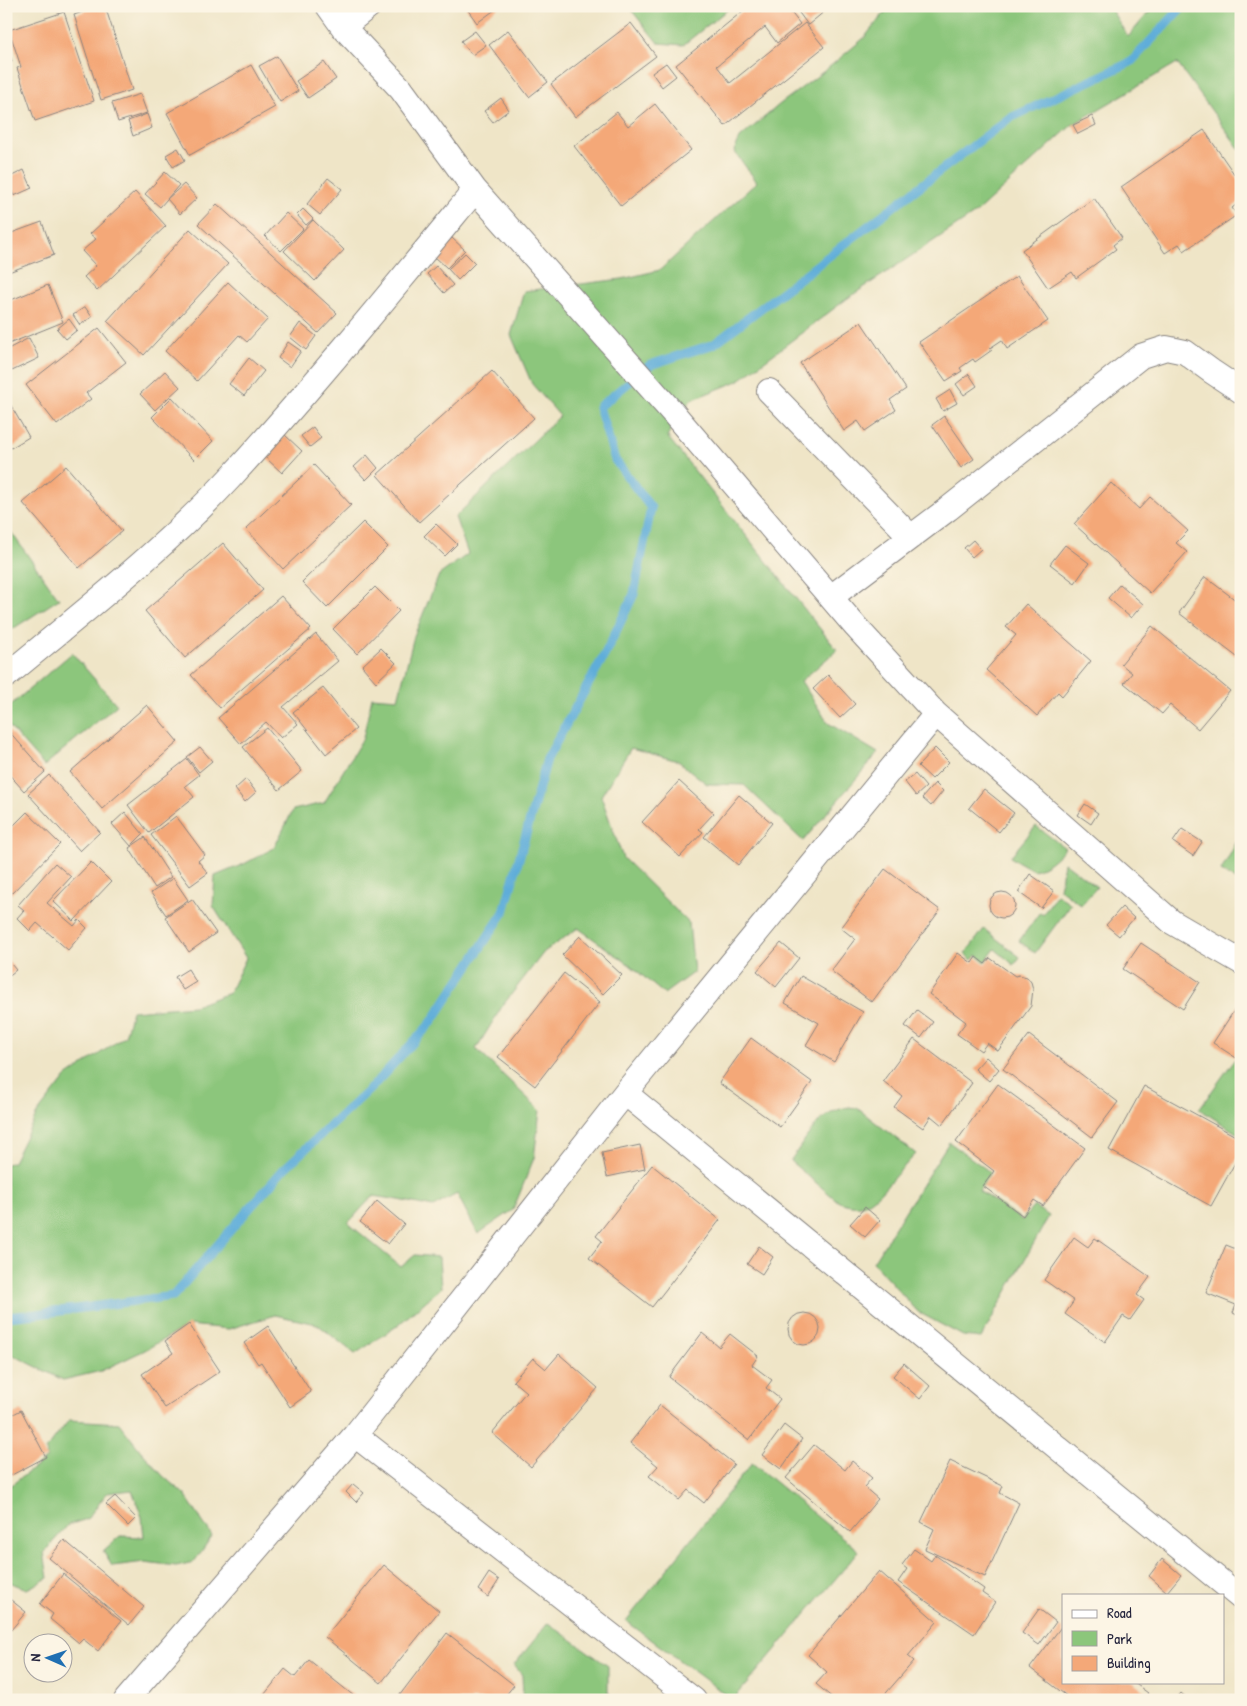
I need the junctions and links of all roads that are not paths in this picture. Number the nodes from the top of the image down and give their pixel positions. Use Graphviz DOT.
graph roads {
  1 [pos="328,6"];
  2 [pos="369,6"];
  3 [pos="343,27"];
  4 [pos="475,190"];
  5 [pos="769,391"];
  6 [pos="1241,391"];
  7 [pos="911,537"];
  8 [pos="831,597"];
  9 [pos="6,676"];
  10 [pos="936,714"];
  11 [pos="1241,962"];
  12 [pos="625,1093"];
  13 [pos="355,1434"];
  14 [pos="1241,1598"];
  15 [pos="668,1692"];
  16 [pos="126,1700"];
  17 [pos="694,1700"];
  1 -- 3 [label="street"];
  2 -- 3 [label="street"];
  3 -- 4 [label="street"];
  4 -- 8 [label="street"];
  4 -- 9 [label="street"];
  5 -- 7 [label="street"];
  6 -- 7 [label="street"];
  7 -- 8 [label="street"];
  8 -- 10 [label="street"];
  10 -- 11 [label="street"];
  10 -- 12 [label="street"];
  12 -- 13 [label="street"];
  12 -- 14 [label="street"];
  13 -- 15 [label="street"];
  13 -- 16 [label="street"];
  15 -- 17 [label="street"];
}
